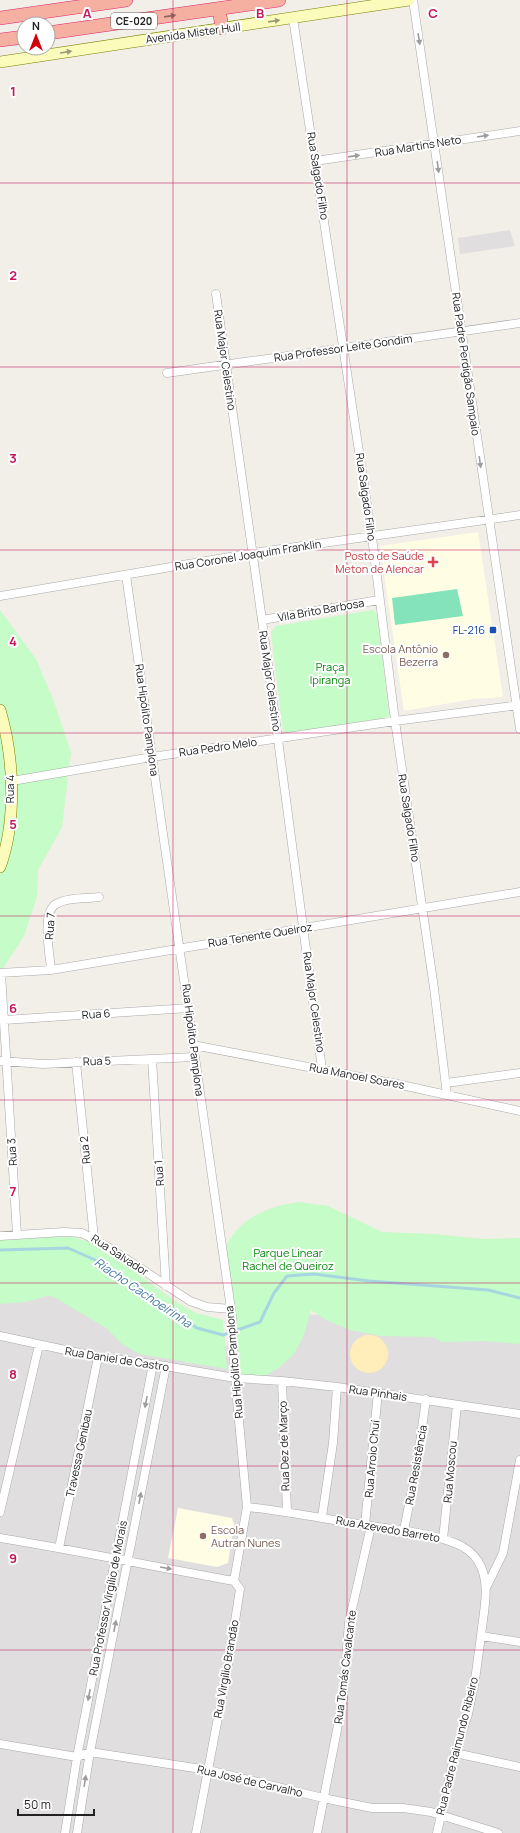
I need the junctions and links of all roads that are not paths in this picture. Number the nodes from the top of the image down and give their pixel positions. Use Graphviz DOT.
graph roads {
  1 [pos="126,0"];
  2 [pos="279,0"];
  3 [pos="409,0"];
  4 [pos="413,0"];
  5 [pos="220,9"];
  6 [pos="0,18"];
  7 [pos="293,18"];
  8 [pos="222,28"];
  9 [pos="56,32"];
  10 [pos="16,37"];
  11 [pos="0,40"];
  12 [pos="0,62"];
  13 [pos="520,131"];
  14 [pos="435,144"];
  15 [pos="315,161"];
  16 [pos="216,294"];
  17 [pos="520,323"];
  18 [pos="461,332"];
  19 [pos="344,348"];
  20 [pos="226,365"];
  21 [pos="166,373"];
  22 [pos="520,515"];
  23 [pos="489,521"];
  24 [pos="372,537"];
  25 [pos="253,553"];
  26 [pos="126,575"];
  27 [pos="0,596"];
  28 [pos="379,600"];
  29 [pos="262,620"];
  30 [pos="518,706"];
  31 [pos="0,710"];
  32 [pos="395,721"];
  33 [pos="520,729"];
  34 [pos="278,739"];
  35 [pos="152,757"];
  36 [pos="12,780"];
  37 [pos="0,867"];
  38 [pos="520,892"];
  39 [pos="99,897"];
  40 [pos="423,907"];
  41 [pos="304,928"];
  42 [pos="181,947"];
  43 [pos="51,970"];
  44 [pos="0,973"];
  45 [pos="189,1008"];
  46 [pos="4,1020"];
  47 [pos="193,1044"];
  48 [pos="194,1056"];
  49 [pos="152,1059"];
  50 [pos="2,1061"];
  51 [pos="76,1062"];
  52 [pos="322,1069"];
  53 [pos="520,1074"];
  54 [pos="446,1083"];
  55 [pos="447,1095"];
  56 [pos="520,1111"];
  57 [pos="17,1235"];
  58 [pos="0,1236"];
  59 [pos="94,1238"];
  60 [pos="166,1286"];
  61 [pos="231,1313"];
  62 [pos="0,1336"];
  63 [pos="39,1345"];
  64 [pos="98,1357"];
  65 [pos="153,1364"];
  66 [pos="166,1366"];
  67 [pos="235,1378"];
  68 [pos="282,1381"];
  69 [pos="337,1387"];
  70 [pos="378,1392"];
  71 [pos="426,1400"];
  72 [pos="457,1404"];
  73 [pos="520,1414"];
  74 [pos="520,1460"];
  75 [pos="247,1507"];
  76 [pos="0,1512"];
  77 [pos="287,1512"];
  78 [pos="322,1517"];
  79 [pos="368,1525"];
  80 [pos="404,1530"];
  81 [pos="0,1538"];
  82 [pos="443,1539"];
  83 [pos="59,1548"];
  84 [pos="115,1557"];
  85 [pos="128,1561"];
  86 [pos="234,1581"];
  87 [pos="486,1588"];
  88 [pos="481,1636"];
  89 [pos="520,1642"];
  90 [pos="99,1646"];
  91 [pos="110,1649"];
  92 [pos="0,1744"];
  93 [pos="90,1752"];
  94 [pos="455,1753"];
  95 [pos="77,1757"];
  96 [pos="520,1767"];
  97 [pos="208,1770"];
  98 [pos="323,1798"];
  99 [pos="440,1815"];
  100 [pos="65,1833"];
  101 [pos="77,1833"];
  102 [pos="196,1833"];
  103 [pos="317,1833"];
  104 [pos="437,1833"];
  105 [pos="498,1833"];
  1 -- 6 [label="highway, CE-020"];
  2 -- 5 [label="highway, Avenida Mister Hull / CE-020"];
  3 -- 7 [label="main road, Avenida Mister Hull"];
  4 -- 14 [label="street, Rua Padre Perdigão Sampaio, one-way"];
  5 -- 8 [label="highway"];
  9 -- 5 [label="highway, Avenida Mister Hull / CE-020, one-way"];
  8 -- 7 [label="main road, Avenida Mister Hull, one-way"];
  7 -- 15 [label="street, Rua Salgado Filho"];
  12 -- 8 [label="main road, Avenida Mister Hull, one-way"];
  10 -- 11 [label="highway"];
  14 -- 13 [label="street, Rua Martins Neto, one-way"];
  15 -- 14 [label="street, Rua Martins Neto, one-way"];
  14 -- 18 [label="street, Rua Padre Perdigão Sampaio, one-way"];
  15 -- 19 [label="street, Rua Salgado Filho"];
  16 -- 20 [label="street, Rua Major Celestino"];
  17 -- 18 [label="street, Rua Professor Leite Gondim"];
  18 -- 19 [label="street, Rua Professor Leite Gondim"];
  18 -- 23 [label="street, Rua Padre Perdigão Sampaio, one-way"];
  19 -- 20 [label="street, Rua Professor Leite Gondim"];
  19 -- 24 [label="street, Rua Salgado Filho"];
  20 -- 21 [label="street, Rua Professor Leite Gondim"];
  20 -- 25 [label="street, Rua Major Celestino"];
  22 -- 23 [label="street, Rua Coronel Joaquim Franklin"];
  23 -- 24 [label="street, Rua Coronel Joaquim Franklin"];
  23 -- 30 [label="street, Rua Padre Perdigão Sampaio"];
  24 -- 25 [label="street, Rua Coronel Joaquim Franklin"];
  24 -- 28 [label="street, Rua Salgado Filho"];
  25 -- 26 [label="street, Rua Coronel Joaquim Franklin"];
  25 -- 29 [label="street, Rua Major Celestino"];
  26 -- 27 [label="street, Rua Coronel Joaquim Franklin"];
  26 -- 35 [label="street, Rua Hipólito Pamplona"];
  28 -- 29 [label="street, Vila Brito Barbosa"];
  28 -- 32 [label="street, Rua Salgado Filho"];
  29 -- 34 [label="street, Rua Major Celestino"];
  30 -- 32 [label="street, Rua Pedro Melo"];
  30 -- 33 [label="street, Rua Padre Perdigão Sampaio"];
  31 -- 36 [label="main road, Rua 4"];
  32 -- 34 [label="street, Rua Pedro Melo"];
  32 -- 40 [label="street, Rua Salgado Filho"];
  34 -- 35 [label="street, Rua Pedro Melo"];
  34 -- 41 [label="street, Rua Major Celestino"];
  35 -- 36 [label="street, Rua Pedro Melo"];
  35 -- 42 [label="street, Rua Hipólito Pamplona"];
  36 -- 37 [label="main road, Rua 4"];
  38 -- 40 [label="street, Rua Tenente Queiroz"];
  39 -- 43 [label="street, Rua 7"];
  40 -- 41 [label="street, Rua Tenente Queiroz"];
  40 -- 54 [label="street, Rua Salgado Filho"];
  41 -- 42 [label="street, Rua Tenente Queiroz"];
  41 -- 52 [label="street, Rua Major Celestino"];
  42 -- 43 [label="street, Rua Tenente Queiroz"];
  42 -- 45 [label="street, Rua Hipólito Pamplona"];
  43 -- 44 [label="street, Rua Tenente Queiroz"];
  44 -- 46 [label="street, Rua 3"];
  45 -- 46 [label="street, Rua 6"];
  45 -- 47 [label="street, Rua Hipólito Pamplona"];
  46 -- 50 [label="street, Rua 3"];
  47 -- 48 [label="street, Rua Hipólito Pamplona"];
  47 -- 52 [label="street, Rua Manoel Soares"];
  48 -- 49 [label="street, Rua 5"];
  48 -- 61 [label="street, Rua Hipólito Pamplona"];
  49 -- 51 [label="street, Rua 5"];
  49 -- 60 [label="street, Rua 1"];
  50 -- 51 [label="street, Rua 5"];
  50 -- 57 [label="street, Rua 3"];
  51 -- 59 [label="street, Rua 2"];
  52 -- 55 [label="street, Rua Manoel Soares"];
  53 -- 54 [label="street"];
  54 -- 55 [label="street, Rua Salgado Filho"];
  55 -- 56 [label="street, Rua Manoel Soares"];
  57 -- 58 [label="street, Rua Salvador"];
  57 -- 59 [label="street, Rua Salvador"];
  59 -- 60 [label="street, Rua Salvador"];
  60 -- 61 [label="street, Rua Salvador"];
  61 -- 67 [label="street, Rua Hipólito Pamplona"];
  62 -- 63 [label="street, Rua Daniel de Castro"];
  63 -- 64 [label="street, Rua Daniel de Castro"];
  63 -- 76 [label="street"];
  64 -- 65 [label="street, Rua Daniel de Castro"];
  64 -- 83 [label="street, Travessa Genibau"];
  65 -- 66 [label="street, Rua Daniel de Castro"];
  65 -- 84 [label="street, Rua Professor Virgílio de Morais, one-way"];
  66 -- 67 [label="street, Rua Daniel de Castro"];
  85 -- 66 [label="street, Rua Professor Virgílio de Morais, one-way"];
  67 -- 68 [label="street, Rua Pinhais"];
  67 -- 75 [label="street, Rua Hipólito Pamplona"];
  68 -- 69 [label="street, Rua Pinhais"];
  68 -- 77 [label="street, Rua Dez de Março"];
  69 -- 70 [label="street, Rua Pinhais"];
  69 -- 78 [label="street"];
  70 -- 71 [label="street, Rua Pinhais"];
  70 -- 79 [label="street, Rua Arroio Chuí"];
  71 -- 72 [label="street, Rua Pinhais"];
  71 -- 80 [label="street, Rua Resistência"];
  72 -- 73 [label="street, Rua Pinhais"];
  72 -- 82 [label="street, Rua Moscou"];
  74 -- 87 [label="street"];
  75 -- 77 [label="street, Rua Azevedo Barreto"];
  75 -- 86 [label="street, Rua Virgílio Brandão"];
  77 -- 78 [label="street, Rua Azevedo Barreto"];
  78 -- 79 [label="street, Rua Azevedo Barreto"];
  79 -- 80 [label="street, Rua Azevedo Barreto"];
  79 -- 98 [label="street, Rua Tomás Cavalcante"];
  80 -- 82 [label="street, Rua Azevedo Barreto"];
  81 -- 83 [label="street"];
  82 -- 87 [label="street, Rua Azevedo Barreto"];
  83 -- 84 [label="street"];
  84 -- 85 [label="street"];
  84 -- 90 [label="street, Rua Professor Virgílio de Morais"];
  85 -- 86 [label="street, one-way"];
  91 -- 85 [label="street, Rua Professor Virgílio de Morais, one-way"];
  86 -- 97 [label="street, Rua Virgílio Brandão"];
  87 -- 88 [label="street, Rua Azevedo Barreto"];
  88 -- 89 [label="street"];
  88 -- 94 [label="street, Rua Padre Raimundo Ribeiro"];
  90 -- 91 [label="street"];
  90 -- 95 [label="street, Rua Professor Virgílio de Morais, one-way"];
  91 -- 93 [label="street, Rua Professor Virgílio de Morais"];
  92 -- 95 [label="street"];
  93 -- 95 [label="street, Rua José de Carvalho"];
  93 -- 97 [label="street, Rua José de Carvalho"];
  101 -- 93 [label="street, Rua Professor Virgílio de Morais, one-way"];
  94 -- 96 [label="street"];
  94 -- 99 [label="street, Rua Padre Raimundo Ribeiro"];
  95 -- 100 [label="street, Rua Professor Virgílio de Morais"];
  97 -- 98 [label="street, Rua José de Carvalho"];
  97 -- 102 [label="street, Rua Virgílio Brandão"];
  98 -- 99 [label="street, Rua José de Carvalho"];
  98 -- 103 [label="street, Rua Tomás Cavalcante"];
  99 -- 104 [label="street, Rua Padre Raimundo Ribeiro"];
  99 -- 105 [label="street, Rua José de Carvalho"];
}
